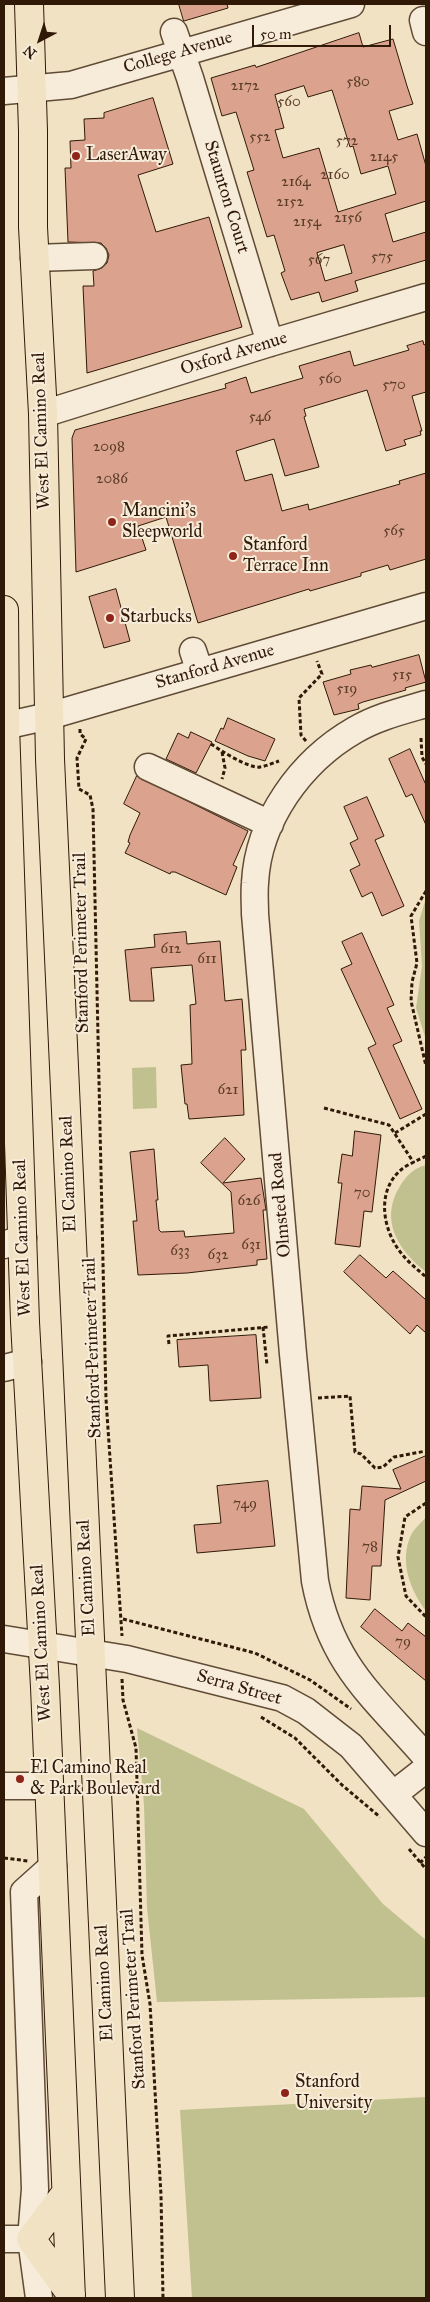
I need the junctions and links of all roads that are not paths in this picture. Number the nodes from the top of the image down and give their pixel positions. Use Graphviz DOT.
graph roads {
  1 [pos="29,4"];
  2 [pos="351,4"];
  3 [pos="307,10"];
  4 [pos="276,14"];
  5 [pos="178,42"];
  6 [pos="32,90"];
  7 [pos="4,91"];
  8 [pos="94,256"];
  9 [pos="34,258"];
  10 [pos="426,297"];
  11 [pos="270,343"];
  12 [pos="43,414"];
  13 [pos="426,606"];
  14 [pos="4,610"];
  15 [pos="426,704"];
  16 [pos="49,716"];
  17 [pos="4,726"];
  18 [pos="148,767"];
  19 [pos="270,824"];
  20 [pos="55,858"];
  21 [pos="10,1041"];
  22 [pos="13,1242"];
  23 [pos="16,1365"];
  24 [pos="4,1639"];
  25 [pos="43,1646"];
  26 [pos="90,1652"];
  27 [pos="426,1757"];
  28 [pos="426,1768"];
  29 [pos="4,1786"];
  30 [pos="49,1786"];
  31 [pos="394,1794"];
  32 [pos="417,1840"];
  33 [pos="52,1866"];
  34 [pos="66,2193"];
  35 [pos="4,2239"];
  36 [pos="31,2239"];
  37 [pos="71,2296"];
  38 [pos="39,2298"];
  39 [pos="120,2298"];
  1 -- 6 [label="main road, West El Camino Real"];
  2 -- 3 [label="street, College Avenue"];
  3 -- 4 [label="street, College Avenue"];
  4 -- 5 [label="street, College Avenue"];
  5 -- 6 [label="street, College Avenue"];
  5 -- 11 [label="street, Staunton Court"];
  6 -- 7 [label="street, College Avenue"];
  6 -- 9 [label="main road, West El Camino Real"];
  8 -- 9 [label="street"];
  9 -- 12 [label="main road, West El Camino Real"];
  10 -- 11 [label="street, Oxford Avenue"];
  11 -- 12 [label="street, Oxford Avenue"];
  12 -- 16 [label="main road, West El Camino Real"];
  13 -- 16 [label="street, Stanford Avenue"];
  14 -- 17 [label="main road, West El Camino Real"];
  15 -- 19 [label="street, Olmsted Road"];
  16 -- 17 [label="street, Stanford Avenue"];
  16 -- 20 [label="main road, West El Camino Real"];
  17 -- 21 [label="main road, West El Camino Real"];
  18 -- 19 [label="street"];
  19 -- 27 [label="street, Olmsted Road"];
  20 -- 26 [label="main road, El Camino Real"];
  21 -- 22 [label="main road, West El Camino Real"];
  22 -- 23 [label="main road, West El Camino Real"];
  23 -- 25 [label="main road, West El Camino Real"];
  24 -- 25 [label="street, Serra Street"];
  25 -- 26 [label="street, Serra Street"];
  25 -- 30 [label="main road, West El Camino Real"];
  26 -- 31 [label="street, Serra Street"];
  26 -- 39 [label="main road, El Camino Real"];
  28 -- 31 [label="street"];
  29 -- 30 [label="street"];
  30 -- 33 [label="main road, West El Camino Real"];
  31 -- 32 [label="street, Serra Street"];
  33 -- 34 [label="main road"];
  33 -- 36 [label="street"];
  34 -- 36 [label="main road"];
  34 -- 37 [label="main road"];
  35 -- 36 [label="street"];
  36 -- 37 [label="main road"];
  36 -- 38 [label="street"];
}
